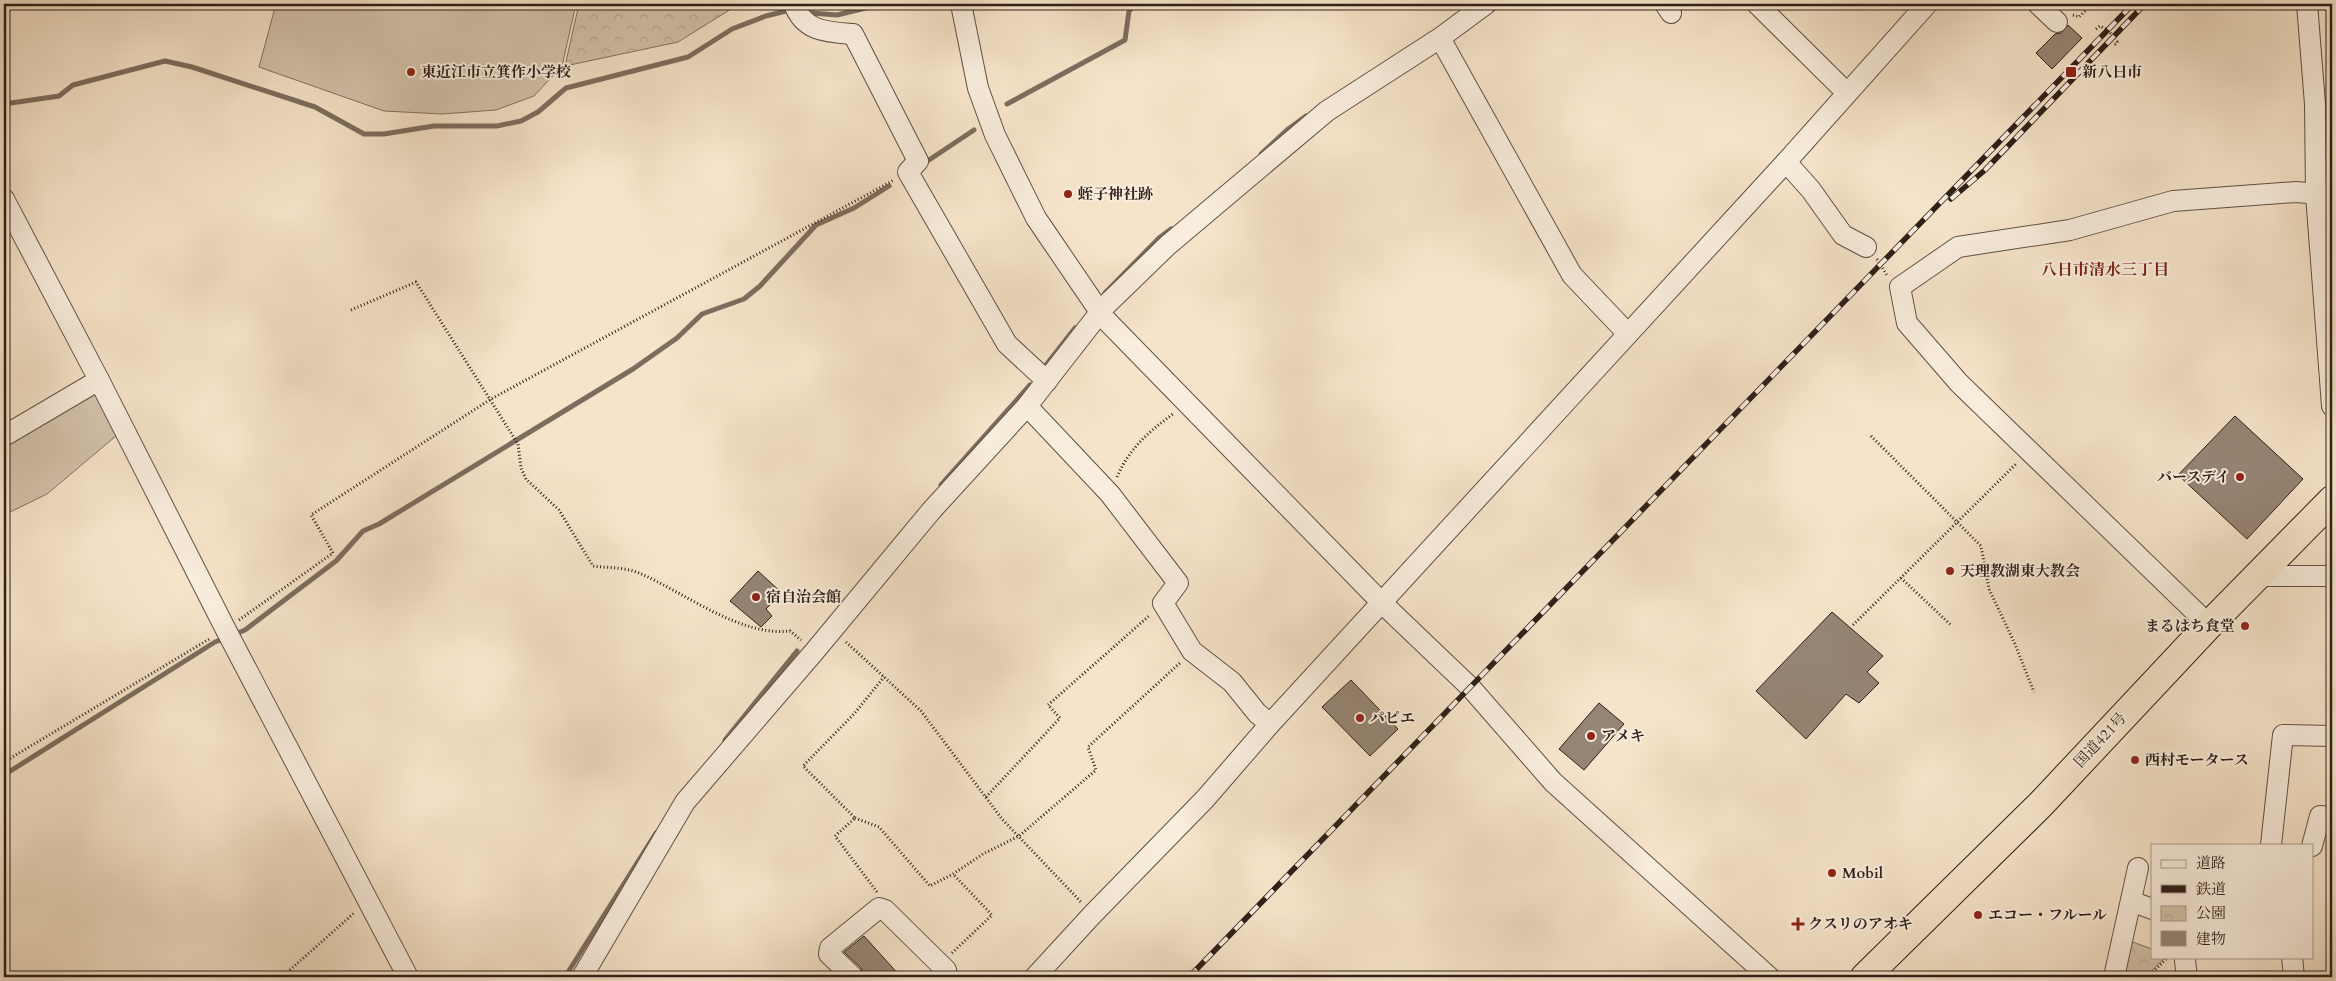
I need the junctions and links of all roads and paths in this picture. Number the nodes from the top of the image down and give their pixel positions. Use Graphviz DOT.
graph roads {
  1 [pos="794,4"];
  2 [pos="962,4"];
  3 [pos="1486,4"];
  4 [pos="1757,4"];
  5 [pos="1926,4"];
  6 [pos="2038,4"];
  7 [pos="2307,4"];
  8 [pos="1465,10"];
  9 [pos="2057,22"];
  10 [pos="2096,29"];
  11 [pos="1440,38"];
  12 [pos="2114,46"];
  13 [pos="1847,93"];
  14 [pos="2324,105"];
  15 [pos="1786,162"];
  16 [pos="908,172"];
  17 [pos="2324,195"];
  18 [pos="4,199"];
  19 [pos="1866,247"];
  20 [pos="1900,287"];
  21 [pos="351,310"];
  22 [pos="1100,313"];
  23 [pos="1628,334"];
  24 [pos="99,380"];
  25 [pos="1047,381"];
  26 [pos="491,399"];
  27 [pos="1188,404"];
  28 [pos="1027,406"];
  29 [pos="2332,406"];
  30 [pos="4,436"];
  31 [pos="1871,436"];
  32 [pos="2028,451"];
  33 [pos="1110,494"];
  34 [pos="2332,500"];
  35 [pos="1957,522"];
  36 [pos="2257,576"];
  37 [pos="2332,576"];
  38 [pos="1901,578"];
  39 [pos="1163,603"];
  40 [pos="1382,603"];
  41 [pos="1853,625"];
  42 [pos="2208,625"];
  43 [pos="1952,626"];
  44 [pos="226,630"];
  45 [pos="833,630"];
  46 [pos="1192,651"];
  47 [pos="814,652"];
  48 [pos="884,677"];
  49 [pos="2034,692"];
  50 [pos="1270,724"];
  51 [pos="2332,736"];
  52 [pos="4,762"];
  53 [pos="986,797"];
  54 [pos="2332,817"];
  55 [pos="855,818"];
  56 [pos="1019,836"];
  57 [pos="2271,844"];
  58 [pos="2313,844"];
  59 [pos="2138,868"];
  60 [pos="953,874"];
  61 [pos="2131,901"];
  62 [pos="368,902"];
  63 [pos="879,908"];
  64 [pos="2151,909"];
  65 [pos="1092,915"];
  66 [pos="2292,958"];
  67 [pos="2180,965"];
  68 [pos="944,971"];
  69 [pos="282,977"];
  70 [pos="408,977"];
  71 [pos="582,977"];
  72 [pos="853,977"];
  73 [pos="1035,977"];
  74 [pos="1769,977"];
  75 [pos="1866,977"];
  76 [pos="2114,977"];
  77 [pos="2148,977"];
  78 [pos="2294,977"];
  1 -- 16 [label="street"];
  2 -- 22 [label="street"];
  3 -- 8 [label="street"];
  4 -- 13 [label="street"];
  5 -- 13 [label="street"];
  6 -- 9 [label="street"];
  7 -- 14 [label="street"];
  8 -- 11 [label="street"];
  10 -- 12 [label="path"];
  11 -- 22 [label="street"];
  11 -- 23 [label="street"];
  13 -- 15 [label="street"];
  14 -- 17 [label="street"];
  15 -- 19 [label="street"];
  15 -- 23 [label="street"];
  16 -- 25 [label="street"];
  16 -- 26 [label="path"];
  17 -- 20 [label="street"];
  17 -- 29 [label="street"];
  18 -- 24 [label="street"];
  19 -- 20 [label="path"];
  20 -- 32 [label="street"];
  21 -- 26 [label="path"];
  22 -- 25 [label="street"];
  22 -- 27 [label="street"];
  23 -- 40 [label="street"];
  24 -- 30 [label="street"];
  24 -- 44 [label="street"];
  25 -- 28 [label="street"];
  26 -- 44 [label="path"];
  26 -- 47 [label="path"];
  27 -- 33 [label="path"];
  27 -- 40 [label="street"];
  28 -- 33 [label="street"];
  28 -- 45 [label="street"];
  31 -- 35 [label="path"];
  32 -- 35 [label="path"];
  32 -- 42 [label="street"];
  33 -- 39 [label="street"];
  34 -- 36 [label="highway, 国道421号"];
  35 -- 38 [label="path"];
  35 -- 49 [label="path"];
  36 -- 37 [label="street"];
  36 -- 42 [label="highway, 国道421号"];
  38 -- 41 [label="path"];
  38 -- 43 [label="path"];
  39 -- 46 [label="street"];
  39 -- 53 [label="path"];
  40 -- 50 [label="street"];
  40 -- 74 [label="street"];
  42 -- 75 [label="highway, 国道421号"];
  44 -- 52 [label="path"];
  44 -- 62 [label="street"];
  45 -- 47 [label="street"];
  45 -- 48 [label="path"];
  46 -- 50 [label="street"];
  46 -- 56 [label="path"];
  47 -- 71 [label="street"];
  48 -- 53 [label="path"];
  48 -- 55 [label="path"];
  50 -- 65 [label="street"];
  51 -- 57 [label="street"];
  53 -- 56 [label="path"];
  54 -- 58 [label="street"];
  55 -- 60 [label="path"];
  55 -- 63 [label="path"];
  56 -- 60 [label="path"];
  56 -- 65 [label="path"];
  59 -- 61 [label="street"];
  60 -- 68 [label="path"];
  61 -- 64 [label="street"];
  61 -- 76 [label="street"];
  62 -- 69 [label="path"];
  62 -- 70 [label="street"];
  63 -- 68 [label="street"];
  63 -- 72 [label="street"];
  65 -- 73 [label="street"];
  66 -- 78 [label="street"];
  67 -- 77 [label="path"];
}
